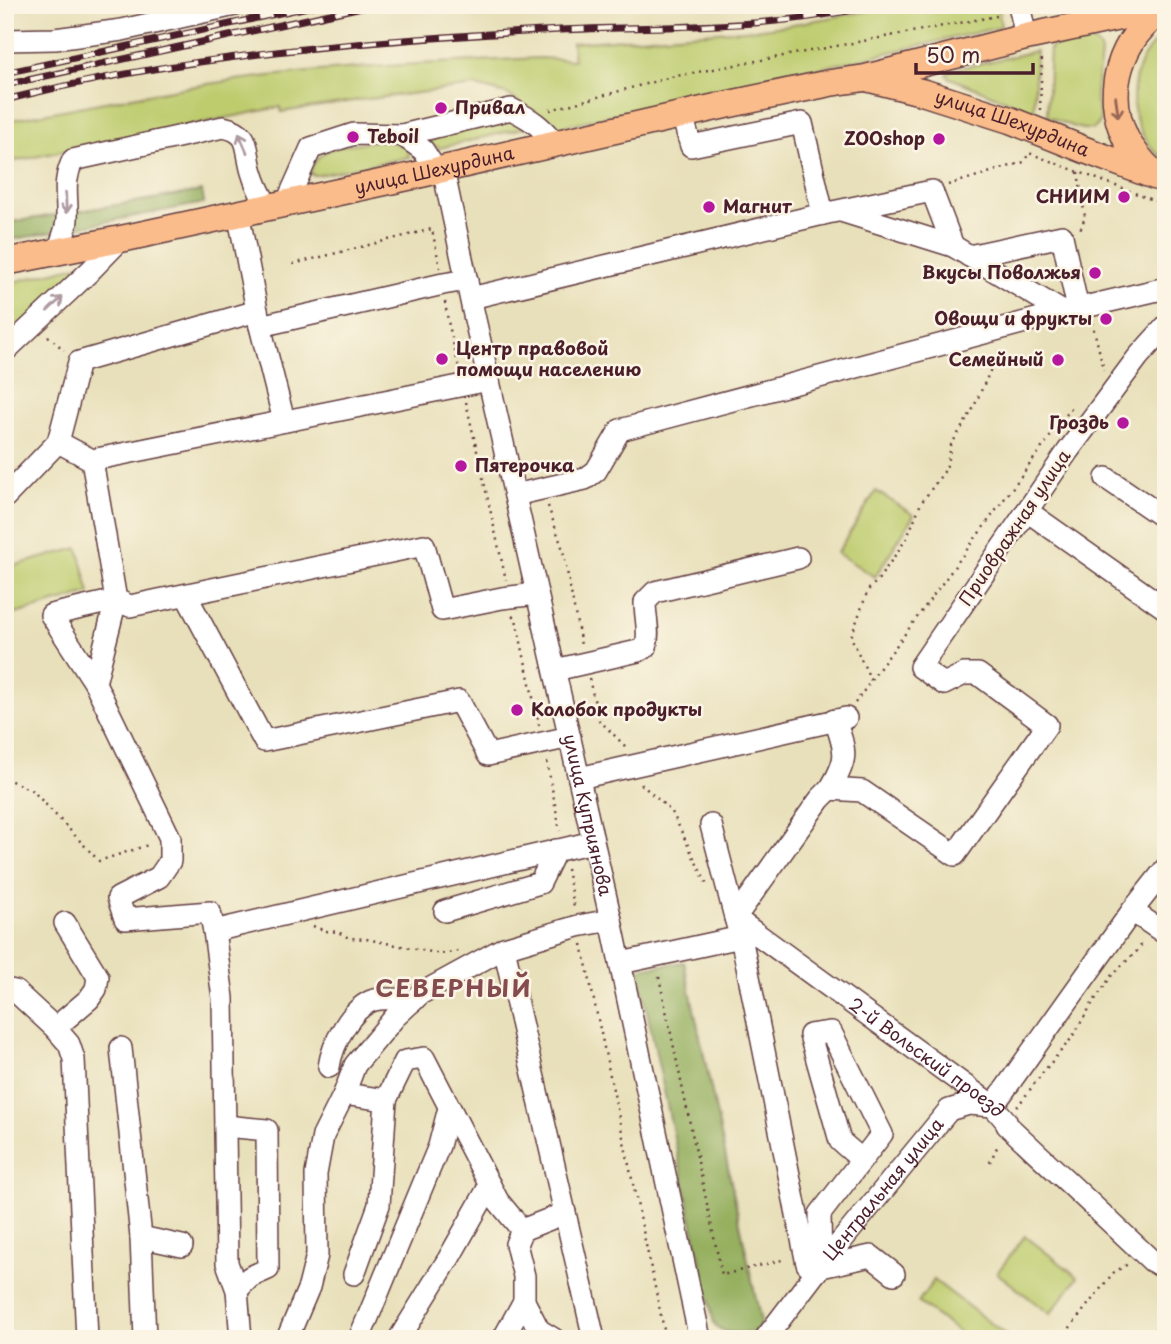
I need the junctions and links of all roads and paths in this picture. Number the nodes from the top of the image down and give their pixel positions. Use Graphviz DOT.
graph roads {
  1 [pos="235,5"];
  2 [pos="1019,8"];
  3 [pos="1166,8"];
  4 [pos="1111,12"];
  5 [pos="5,40"];
  6 [pos="1034,43"];
  7 [pos="865,78"];
  8 [pos="1040,114"];
  9 [pos="682,115"];
  10 [pos="527,117"];
  11 [pos="402,135"];
  12 [pos="555,143"];
  13 [pos="439,170"];
  14 [pos="1078,172"];
  15 [pos="1161,178"];
  16 [pos="932,191"];
  17 [pos="1072,194"];
  18 [pos="1082,197"];
  19 [pos="277,204"];
  20 [pos="1166,205"];
  21 [pos="238,212"];
  22 [pos="831,213"];
  23 [pos="121,239"];
  24 [pos="1076,241"];
  25 [pos="58,251"];
  26 [pos="961,251"];
  27 [pos="5,262"];
  28 [pos="293,264"];
  29 [pos="443,284"];
  30 [pos="1166,288"];
  31 [pos="469,289"];
  32 [pos="1077,313"];
  33 [pos="258,318"];
  34 [pos="1166,326"];
  35 [pos="1004,340"];
  36 [pos="5,351"];
  37 [pos="1105,372"];
  38 [pos="489,380"];
  39 [pos="462,385"];
  40 [pos="1072,407"];
  41 [pos="284,421"];
  42 [pos="58,442"];
  43 [pos="92,460"];
  44 [pos="1106,478"];
  45 [pos="542,489"];
  46 [pos="515,495"];
  47 [pos="5,497"];
  48 [pos="1027,511"];
  49 [pos="1166,519"];
  50 [pos="798,558"];
  51 [pos="537,594"];
  52 [pos="186,595"];
  53 [pos="116,600"];
  54 [pos="1166,609"];
  55 [pos="585,663"];
  56 [pos="555,670"];
  57 [pos="871,681"];
  58 [pos="95,683"];
  59 [pos="841,719"];
  60 [pos="570,737"];
  61 [pos="631,766"];
  62 [pos="5,778"];
  63 [pos="579,778"];
  64 [pos="830,789"];
  65 [pos="711,825"];
  66 [pos="170,838"];
  67 [pos="593,842"];
  68 [pos="556,850"];
  69 [pos="1166,867"];
  70 [pos="710,892"];
  71 [pos="445,911"];
  72 [pos="1132,911"];
  73 [pos="611,920"];
  74 [pos="65,923"];
  75 [pos="307,924"];
  76 [pos="738,928"];
  77 [pos="1161,930"];
  78 [pos="214,931"];
  79 [pos="504,948"];
  80 [pos="467,949"];
  81 [pos="621,963"];
  82 [pos="659,977"];
  83 [pos="5,989"];
  84 [pos="413,1001"];
  85 [pos="55,1028"];
  86 [pos="121,1048"];
  87 [pos="329,1067"];
  88 [pos="344,1094"];
  89 [pos="386,1100"];
  90 [pos="449,1108"];
  91 [pos="1000,1114"];
  92 [pos="225,1126"];
  93 [pos="862,1160"];
  94 [pos="490,1185"];
  95 [pos="565,1213"];
  96 [pos="522,1230"];
  97 [pos="141,1237"];
  98 [pos="182,1246"];
  99 [pos="794,1257"];
  100 [pos="1161,1260"];
  101 [pos="818,1270"];
  102 [pos="1113,1273"];
  103 [pos="354,1274"];
  104 [pos="894,1274"];
  105 [pos="237,1290"];
  106 [pos="524,1301"];
  107 [pos="1166,1333"];
  108 [pos="769,1337"];
  109 [pos="87,1339"];
  110 [pos="145,1339"];
  111 [pos="241,1339"];
  112 [pos="287,1339"];
  113 [pos="359,1339"];
  114 [pos="399,1339"];
  115 [pos="503,1339"];
  116 [pos="554,1339"];
  117 [pos="594,1339"];
  118 [pos="700,1339"];
  119 [pos="1061,1339"];
  120 [pos="1161,1339"];
  1 -- 5 [label="street"];
  2 -- 6 [label="street"];
  2 -- 10 [label="path"];
  3 -- 4 [label="main road, улица Шехурдина"];
  3 -- 15 [label="main road, one-way"];
  4 -- 6 [label="main road, улица Шехурдина"];
  6 -- 7 [label="main road, улица Шехурдина"];
  6 -- 8 [label="path"];
  7 -- 9 [label="main road, улица Шехурдина"];
  7 -- 15 [label="main road, улица Шехурдина"];
  9 -- 12 [label="main road, улица Шехурдина"];
  9 -- 22 [label="street"];
  10 -- 11 [label="street"];
  10 -- 12 [label="street"];
  11 -- 13 [label="street"];
  11 -- 19 [label="street"];
  12 -- 13 [label="main road, улица Шехурдина"];
  13 -- 19 [label="main road, улица Шехурдина"];
  13 -- 31 [label="street, улица Куприянова"];
  14 -- 16 [label="path"];
  14 -- 18 [label="path"];
  14 -- 20 [label="path"];
  16 -- 22 [label="street"];
  16 -- 26 [label="street"];
  17 -- 18 [label="path"];
  18 -- 24 [label="path"];
  19 -- 21 [label="main road, улица Шехурдина"];
  19 -- 25 [label="street, one-way"];
  21 -- 23 [label="main road, улица Шехурдина"];
  21 -- 33 [label="street"];
  22 -- 26 [label="street"];
  22 -- 31 [label="street"];
  23 -- 25 [label="main road, улица Шехурдина"];
  36 -- 23 [label="street, one-way"];
  25 -- 27 [label="main road, улица Шехурдина"];
  26 -- 32 [label="street"];
  26 -- 32 [label="street"];
  28 -- 29 [label="path"];
  29 -- 31 [label="street"];
  29 -- 33 [label="street"];
  29 -- 39 [label="path"];
  30 -- 32 [label="street"];
  31 -- 38 [label="street, улица Куприянова"];
  32 -- 37 [label="path"];
  32 -- 45 [label="street"];
  33 -- 41 [label="street"];
  33 -- 42 [label="street"];
  34 -- 48 [label="street, Приовражная улица"];
  35 -- 57 [label="path"];
  38 -- 39 [label="street"];
  38 -- 46 [label="street, улица Куприянова"];
  39 -- 41 [label="street"];
  40 -- 57 [label="path"];
  41 -- 43 [label="street"];
  42 -- 43 [label="street"];
  42 -- 47 [label="street"];
  43 -- 53 [label="street"];
  44 -- 49 [label="street"];
  45 -- 46 [label="street"];
  45 -- 55 [label="path"];
  46 -- 51 [label="street, улица Куприянова"];
  48 -- 54 [label="street"];
  48 -- 64 [label="street, Приовражная улица"];
  50 -- 55 [label="street"];
  51 -- 52 [label="street"];
  51 -- 56 [label="street, улица Куприянова"];
  52 -- 53 [label="street"];
  52 -- 60 [label="street"];
  53 -- 58 [label="street"];
  53 -- 58 [label="street"];
  55 -- 56 [label="street"];
  55 -- 61 [label="path"];
  56 -- 60 [label="street, улица Куприянова"];
  57 -- 59 [label="path"];
  58 -- 66 [label="street"];
  59 -- 61 [label="street"];
  59 -- 64 [label="street"];
  60 -- 63 [label="street, улица Куприянова"];
  61 -- 63 [label="street"];
  61 -- 70 [label="path"];
  62 -- 66 [label="path"];
  63 -- 67 [label="street, улица Куприянова"];
  64 -- 76 [label="street"];
  65 -- 76 [label="street"];
  66 -- 78 [label="street"];
  67 -- 68 [label="street"];
  67 -- 73 [label="street, улица Куприянова"];
  68 -- 71 [label="street"];
  68 -- 78 [label="street"];
  69 -- 72 [label="street"];
  72 -- 77 [label="street"];
  72 -- 91 [label="street"];
  73 -- 79 [label="street"];
  73 -- 81 [label="street, улица Куприянова"];
  74 -- 85 [label="street"];
  75 -- 80 [label="path"];
  76 -- 81 [label="street"];
  76 -- 91 [label="street, 2-й Вольский проезд"];
  76 -- 101 [label="street"];
  77 -- 91 [label="path"];
  78 -- 92 [label="street"];
  79 -- 84 [label="street"];
  79 -- 95 [label="street"];
  81 -- 118 [label="street, улица Куприянова"];
  82 -- 99 [label="path"];
  83 -- 85 [label="street"];
  84 -- 87 [label="street"];
  84 -- 88 [label="street"];
  85 -- 109 [label="street"];
  86 -- 97 [label="street"];
  88 -- 89 [label="street"];
  88 -- 112 [label="street"];
  89 -- 90 [label="street"];
  89 -- 103 [label="street"];
  90 -- 94 [label="street"];
  90 -- 113 [label="street"];
  91 -- 100 [label="street, 2-й Вольский проезд"];
  91 -- 101 [label="street, Центральная улица"];
  92 -- 105 [label="street"];
  92 -- 105 [label="street"];
  93 -- 93 [label="street"];
  93 -- 101 [label="street"];
  94 -- 96 [label="street"];
  94 -- 114 [label="street"];
  95 -- 96 [label="street"];
  95 -- 117 [label="street"];
  96 -- 106 [label="street"];
  97 -- 98 [label="street"];
  97 -- 110 [label="street"];
  101 -- 104 [label="street"];
  101 -- 108 [label="street, Центральная улица"];
  102 -- 119 [label="path"];
  105 -- 111 [label="street"];
  106 -- 115 [label="street"];
  106 -- 116 [label="street"];
  107 -- 120 [label="street"];
}
